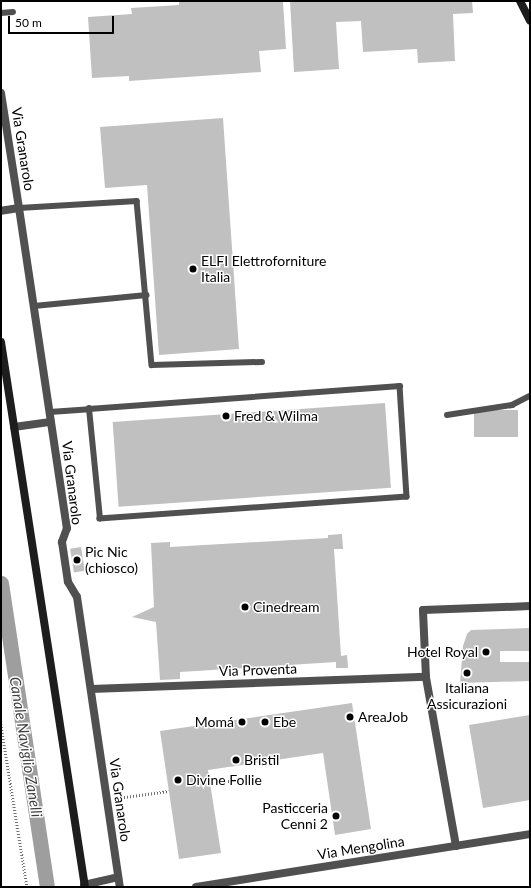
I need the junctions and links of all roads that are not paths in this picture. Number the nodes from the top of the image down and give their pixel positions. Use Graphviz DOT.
graph roads {
  1 [pos="520,1"];
  2 [pos="13,12"];
  3 [pos="1,13"];
  4 [pos="530,21"];
  5 [pos="1,93"];
  6 [pos="19,208"];
  7 [pos="1,211"];
  8 [pos="146,296"];
  9 [pos="34,306"];
  10 [pos="1,342"];
  11 [pos="262,362"];
  12 [pos="530,396"];
  13 [pos="89,409"];
  14 [pos="50,412"];
  15 [pos="447,415"];
  16 [pos="51,422"];
  17 [pos="14,427"];
  18 [pos="530,606"];
  19 [pos="426,678"];
  20 [pos="91,689"];
  21 [pos="530,834"];
  22 [pos="456,846"];
  23 [pos="118,877"];
  24 [pos="84,886"];
  25 [pos="120,887"];
  26 [pos="196,887"];
  1 -- 4 [label="main road"];
  2 -- 3 [label="lane"];
  5 -- 6 [label="street, Via Granarolo"];
  6 -- 7 [label="street, Via Granarolo"];
  6 -- 8 [label="lane"];
  6 -- 9 [label="street, Via Granarolo"];
  8 -- 9 [label="lane"];
  8 -- 11 [label="lane"];
  9 -- 14 [label="street, Via Granarolo"];
  10 -- 17 [label="main road"];
  12 -- 15 [label="lane"];
  13 -- 13 [label="lane"];
  13 -- 14 [label="lane"];
  14 -- 16 [label="street, Via Granarolo"];
  16 -- 17 [label="street"];
  16 -- 20 [label="street, Via Granarolo"];
  17 -- 24 [label="main road"];
  18 -- 19 [label="street"];
  19 -- 20 [label="street, Via Proventa"];
  19 -- 22 [label="street"];
  20 -- 23 [label="street, Via Granarolo"];
  21 -- 22 [label="street, Via Mengolina"];
  22 -- 26 [label="street, Via Mengolina"];
  23 -- 24 [label="street"];
  23 -- 25 [label="street, Via Granarolo"];
}
